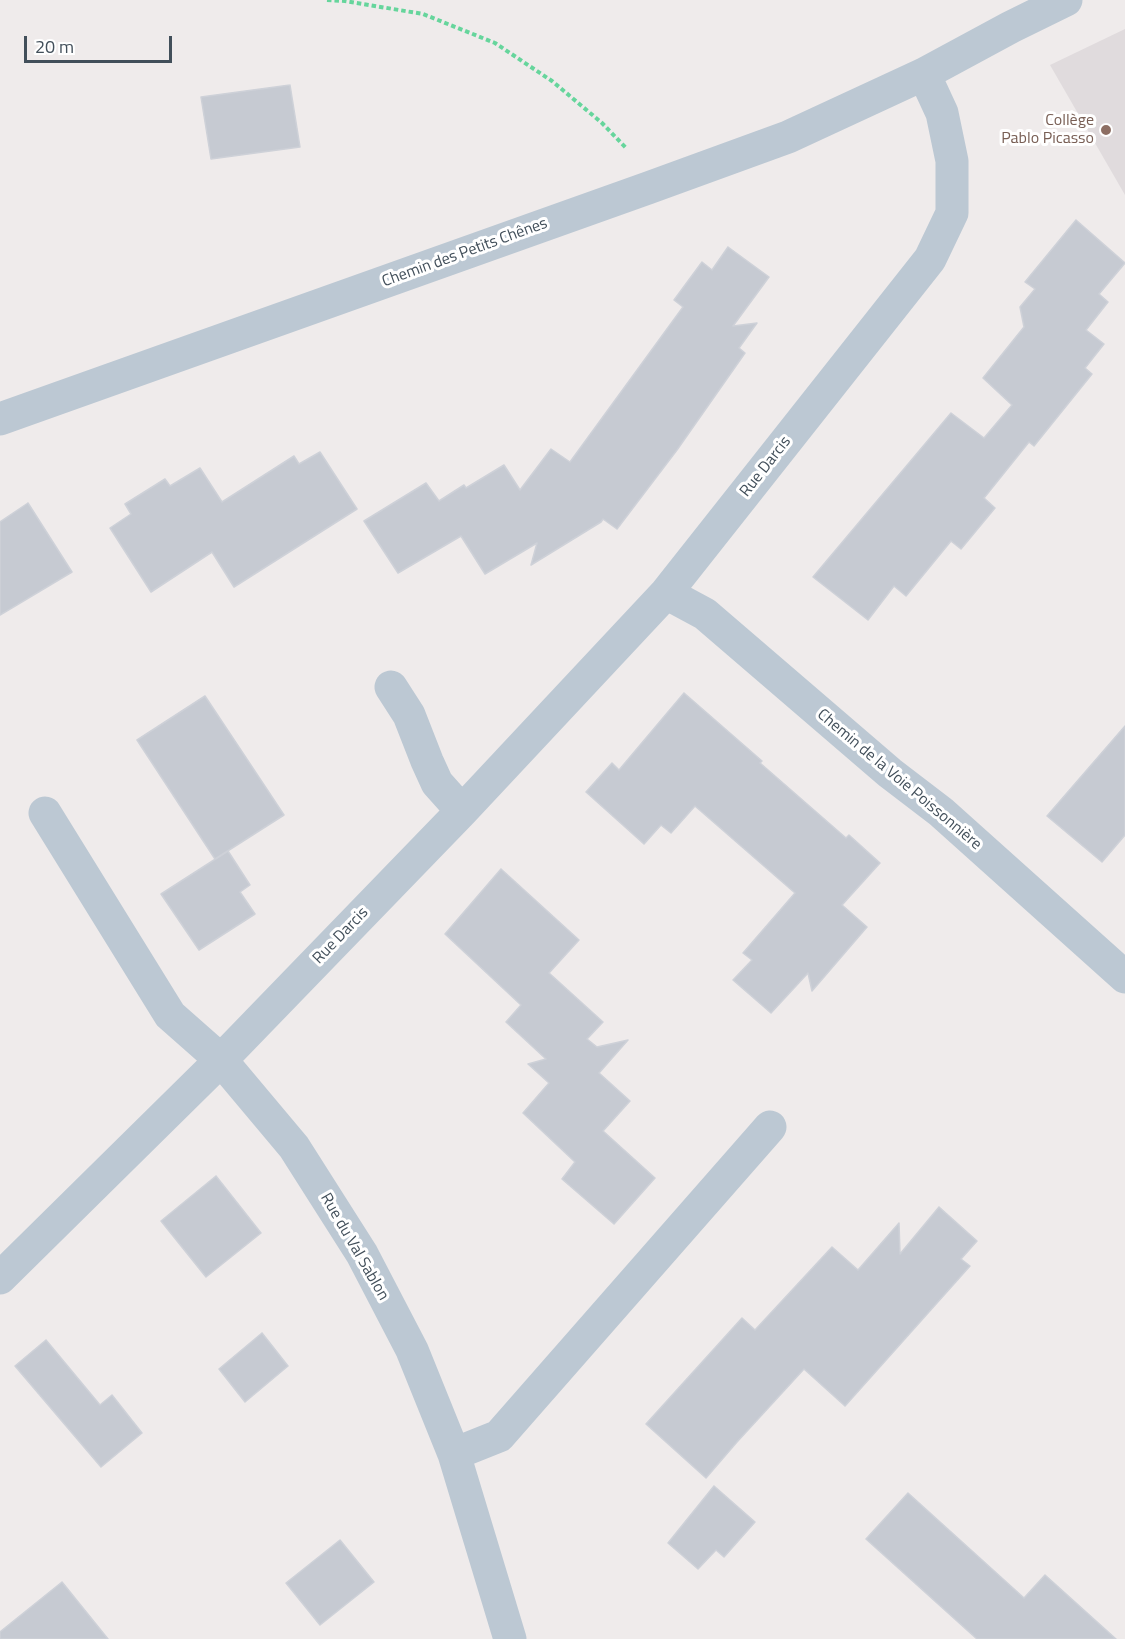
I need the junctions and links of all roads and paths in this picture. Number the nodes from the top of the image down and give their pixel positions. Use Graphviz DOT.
graph roads {
  1 [pos="327,0"];
  2 [pos="1066,0"];
  3 [pos="924,74"];
  4 [pos="633,156"];
  5 [pos="0,419"];
  6 [pos="666,593"];
  7 [pos="391,687"];
  8 [pos="462,811"];
  9 [pos="45,813"];
  10 [pos="1125,977"];
  11 [pos="220,1060"];
  12 [pos="770,1127"];
  13 [pos="0,1278"];
  14 [pos="454,1454"];
  15 [pos="510,1639"];
  1 -- 4 [label="path"];
  2 -- 3 [label="street, Chemin des Petits Chênes"];
  3 -- 5 [label="street, Chemin des Petits Chênes"];
  3 -- 6 [label="street, Rue Darcis"];
  6 -- 8 [label="street, Rue Darcis"];
  6 -- 10 [label="street, Chemin de la Voie Poissonnière"];
  7 -- 8 [label="street"];
  8 -- 11 [label="street, Rue Darcis"];
  9 -- 11 [label="street"];
  11 -- 13 [label="street, Rue Darcis"];
  11 -- 14 [label="street, Rue du Val Sablon"];
  12 -- 14 [label="street"];
  14 -- 15 [label="street, Rue du Val Sablon"];
}
